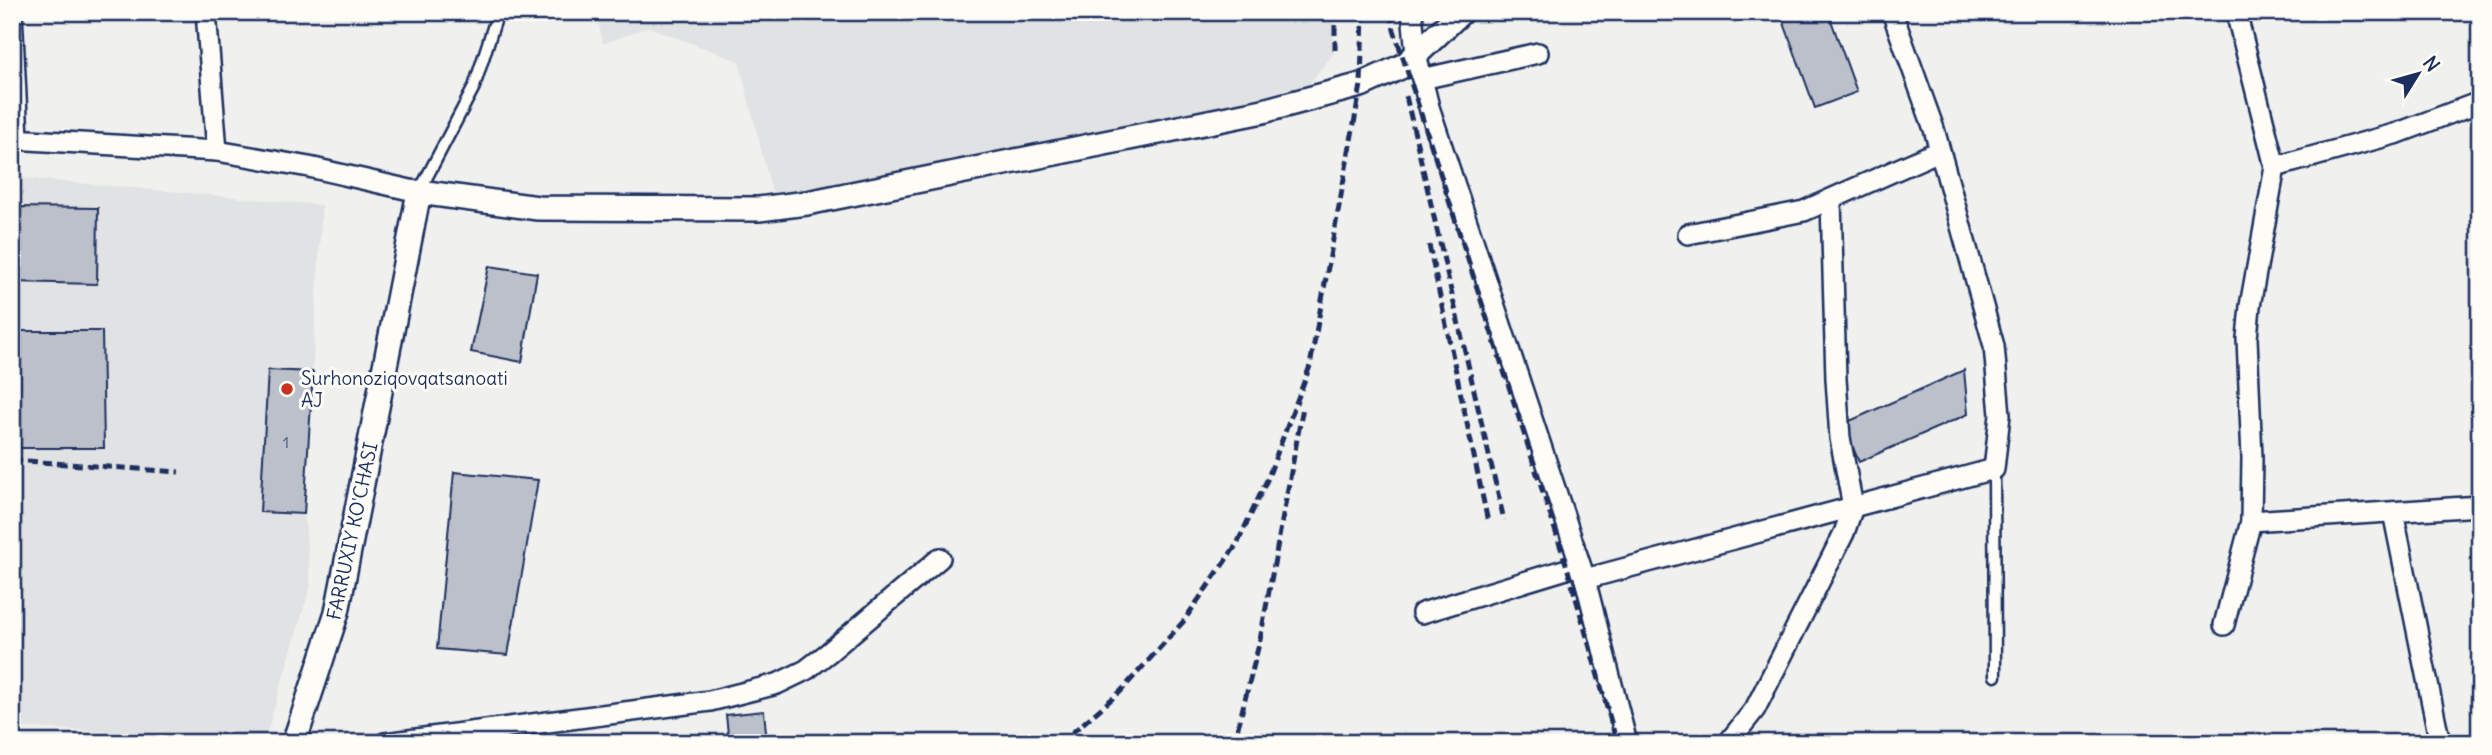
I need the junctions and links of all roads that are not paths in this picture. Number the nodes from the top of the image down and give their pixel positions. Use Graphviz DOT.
graph roads {
  1 [pos="12,12"];
  2 [pos="206,12"];
  3 [pos="498,12"];
  4 [pos="1412,12"];
  5 [pos="1461,12"];
  6 [pos="1892,12"];
  7 [pos="2236,12"];
  8 [pos="1538,53"];
  9 [pos="1416,54"];
  10 [pos="1422,79"];
  11 [pos="2480,102"];
  12 [pos="15,139"];
  13 [pos="217,151"];
  14 [pos="1939,151"];
  15 [pos="2275,167"];
  16 [pos="419,192"];
  17 [pos="1831,200"];
  18 [pos="1688,234"];
  19 [pos="1994,469"];
  20 [pos="2480,506"];
  21 [pos="1853,507"];
  22 [pos="2393,512"];
  23 [pos="2251,521"];
  24 [pos="940,558"];
  25 [pos="1583,572"];
  26 [pos="1422,613"];
  27 [pos="2224,625"];
  28 [pos="1995,676"];
  29 [pos="294,743"];
  30 [pos="385,743"];
  31 [pos="1627,743"];
  32 [pos="1728,743"];
  33 [pos="2440,743"];
  1 -- 12 [label="street"];
  2 -- 13 [label="street"];
  3 -- 16 [label="lane"];
  4 -- 9 [label="street"];
  5 -- 9 [label="street"];
  6 -- 14 [label="street"];
  7 -- 15 [label="street"];
  8 -- 10 [label="street"];
  9 -- 10 [label="street"];
  9 -- 16 [label="street"];
  10 -- 25 [label="street"];
  11 -- 15 [label="street"];
  12 -- 13 [label="street"];
  13 -- 16 [label="street"];
  14 -- 17 [label="street"];
  14 -- 19 [label="street"];
  15 -- 23 [label="street"];
  16 -- 29 [label="street, FARRUXIY KO'CHASI"];
  17 -- 18 [label="street"];
  17 -- 21 [label="street"];
  19 -- 21 [label="street"];
  19 -- 28 [label="lane"];
  20 -- 22 [label="street"];
  21 -- 25 [label="street"];
  21 -- 32 [label="street"];
  22 -- 23 [label="street"];
  22 -- 33 [label="street"];
  23 -- 27 [label="street"];
  24 -- 30 [label="street"];
  25 -- 26 [label="street"];
  25 -- 31 [label="street"];
}
